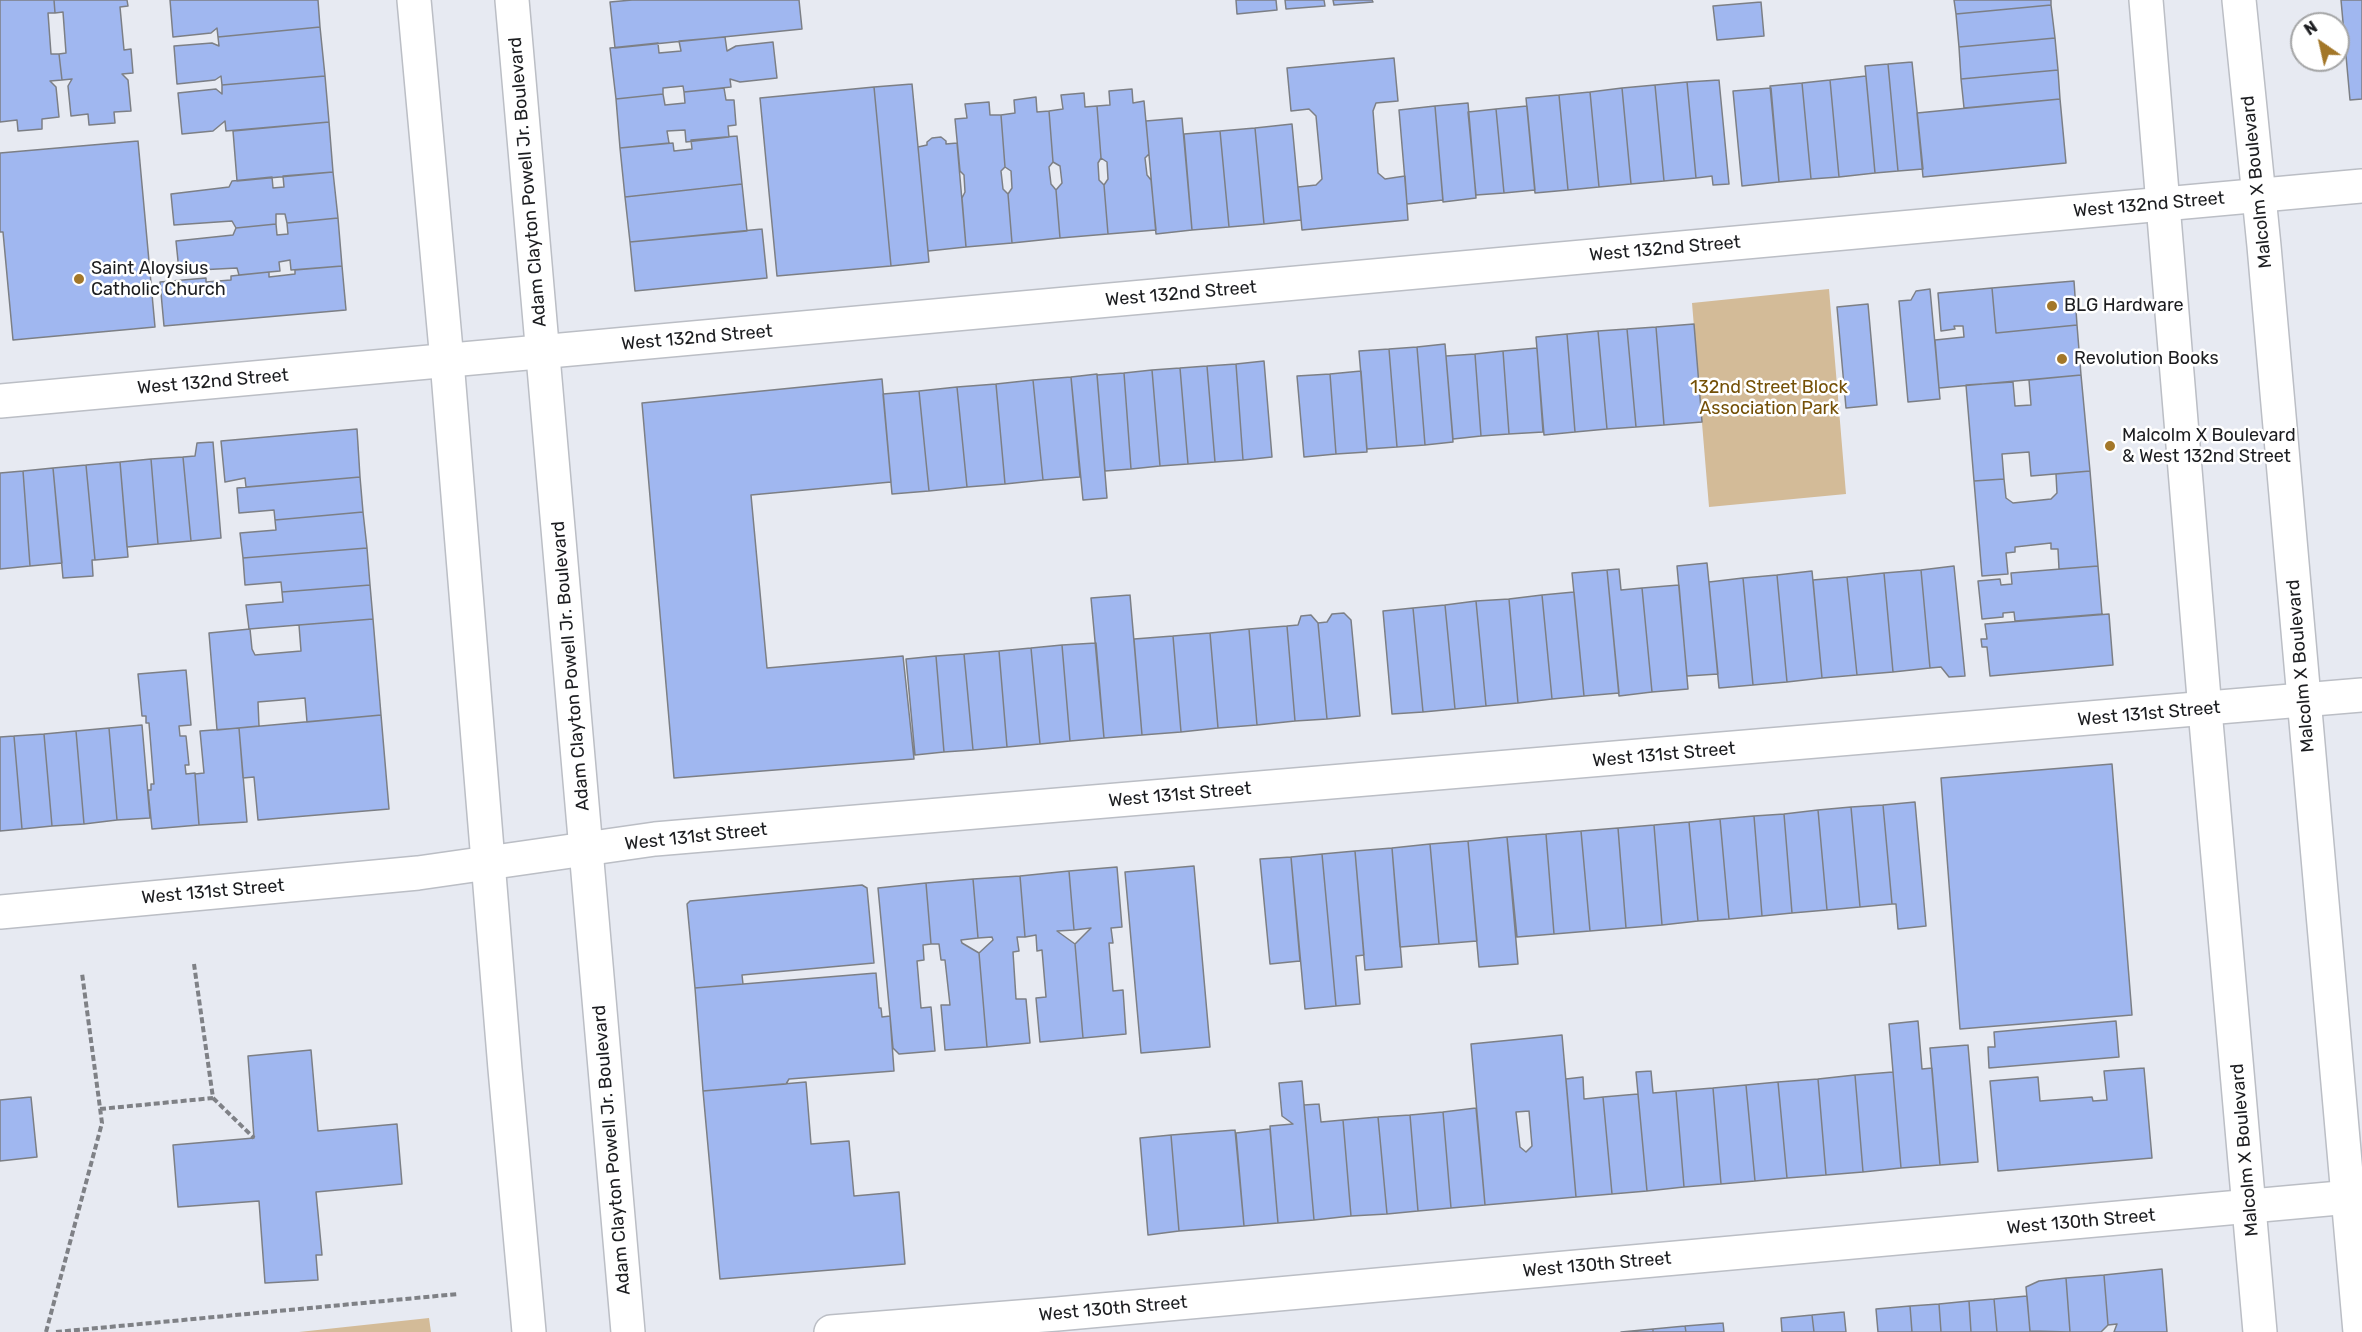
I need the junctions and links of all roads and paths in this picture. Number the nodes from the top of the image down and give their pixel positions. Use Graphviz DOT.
graph roads {
  1 [pos="414,0"];
  2 [pos="512,0"];
  3 [pos="2146,0"];
  4 [pos="2239,0"];
  5 [pos="2362,186"];
  6 [pos="2259,195"];
  7 [pos="2164,203"];
  8 [pos="543,351"];
  9 [pos="447,361"];
  10 [pos="0,401"];
  11 [pos="2362,695"];
  12 [pos="2304,700"];
  13 [pos="2205,710"];
  14 [pos="587,849"];
  15 [pos="488,864"];
  16 [pos="0,912"];
  17 [pos="194,964"];
  18 [pos="82,974"];
  19 [pos="213,1098"];
  20 [pos="100,1109"];
  21 [pos="255,1138"];
  22 [pos="2355,1196"];
  23 [pos="2250,1206"];
  24 [pos="458,1294"];
  25 [pos="46,1332"];
  26 [pos="56,1332"];
  27 [pos="529,1332"];
  28 [pos="628,1332"];
  29 [pos="831,1332"];
  30 [pos="2260,1332"];
  31 [pos="2360,1332"];
  1 -- 9 [label="street"];
  2 -- 8 [label="street, Adam Clayton Powell Jr. Boulevard"];
  3 -- 7 [label="street, Malcolm X Boulevard"];
  4 -- 6 [label="street, Malcolm X Boulevard"];
  5 -- 6 [label="street, West 132nd Street"];
  6 -- 7 [label="street, West 132nd Street"];
  6 -- 12 [label="street, Malcolm X Boulevard"];
  7 -- 8 [label="street, West 132nd Street"];
  7 -- 13 [label="street, Malcolm X Boulevard"];
  8 -- 9 [label="street, West 132nd Street"];
  8 -- 14 [label="street, Adam Clayton Powell Jr. Boulevard"];
  9 -- 10 [label="street, West 132nd Street"];
  9 -- 15 [label="street"];
  11 -- 12 [label="street, West 131st Street"];
  12 -- 13 [label="street, West 131st Street"];
  12 -- 22 [label="street, Malcolm X Boulevard"];
  13 -- 14 [label="street, West 131st Street"];
  13 -- 23 [label="street, Malcolm X Boulevard"];
  14 -- 15 [label="street, West 131st Street"];
  14 -- 28 [label="street, Adam Clayton Powell Jr. Boulevard"];
  15 -- 16 [label="street, West 131st Street"];
  15 -- 27 [label="street"];
  17 -- 19 [label="path"];
  18 -- 20 [label="path"];
  19 -- 20 [label="path"];
  19 -- 21 [label="path"];
  20 -- 25 [label="path"];
  22 -- 23 [label="street, West 130th Street"];
  22 -- 31 [label="street, Malcolm X Boulevard"];
  23 -- 29 [label="street, West 130th Street"];
  23 -- 30 [label="street, Malcolm X Boulevard"];
  24 -- 26 [label="path"];
}
